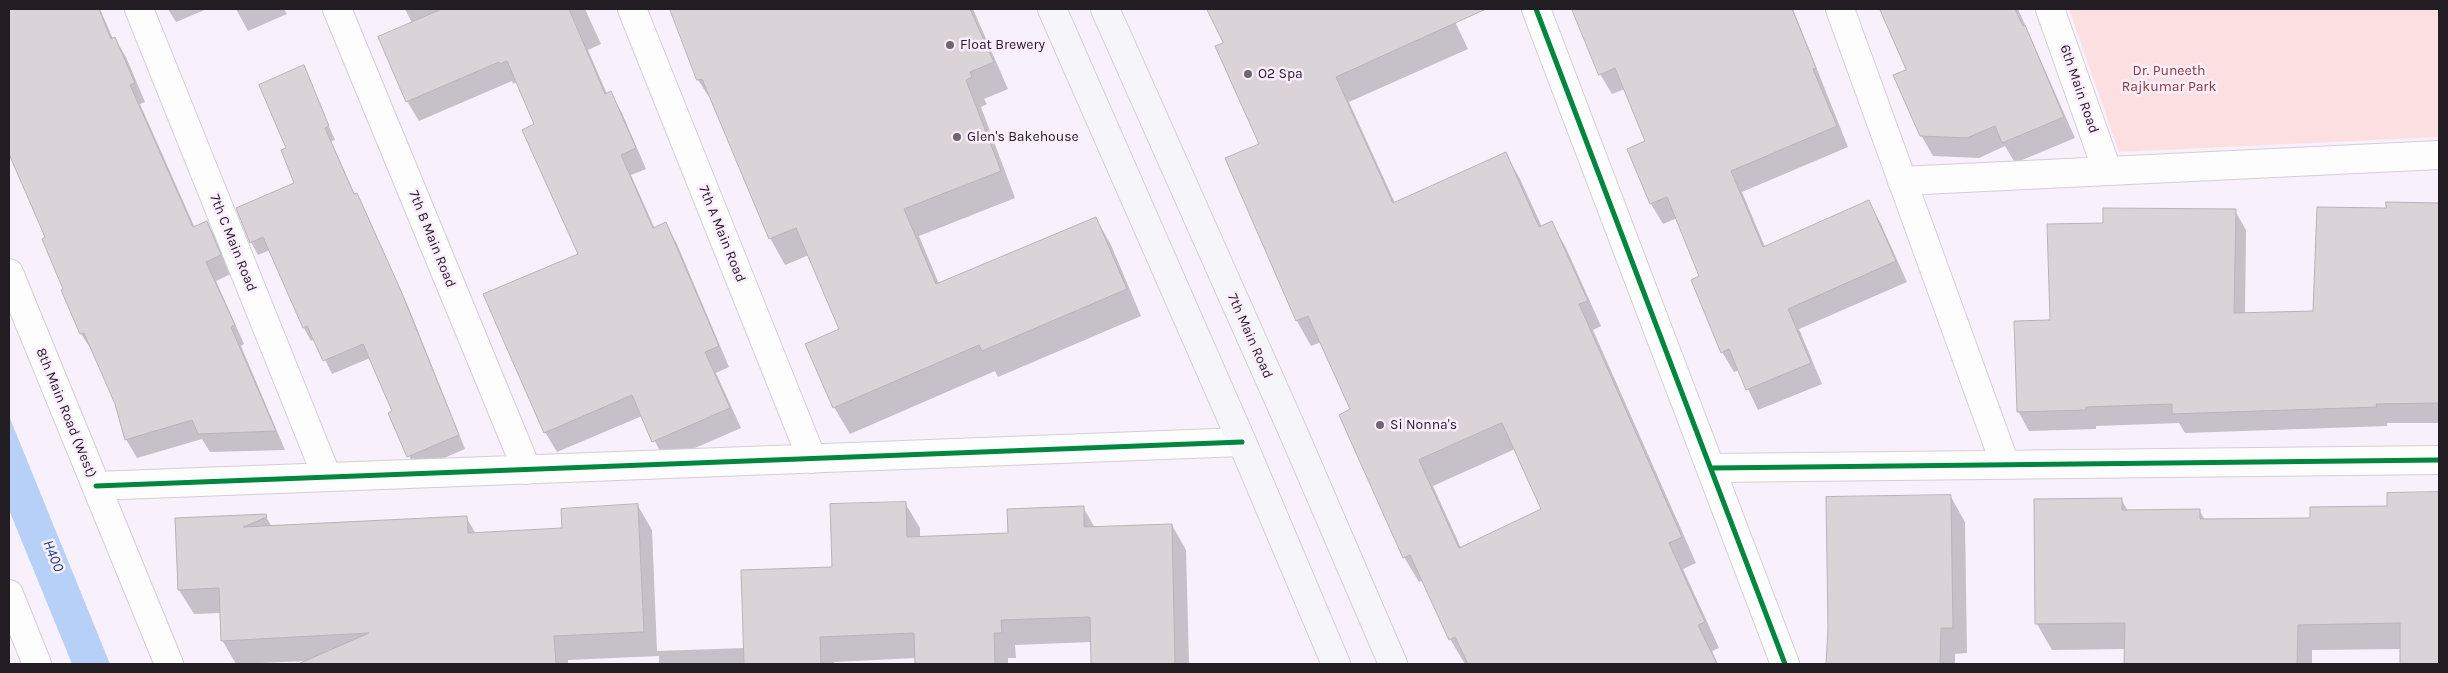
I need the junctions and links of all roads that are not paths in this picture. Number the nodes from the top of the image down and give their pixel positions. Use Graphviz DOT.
graph roads {
  1 [pos="139,9"];
  2 [pos="337,9"];
  3 [pos="632,9"];
  4 [pos="1052,9"];
  5 [pos="1105,9"];
  6 [pos="1536,9"];
  7 [pos="1840,9"];
  8 [pos="2050,9"];
  9 [pos="2439,155"];
  10 [pos="2107,170"];
  11 [pos="1902,182"];
  12 [pos="9,273"];
  13 [pos="1242,442"];
  14 [pos="812,459"];
  15 [pos="2439,460"];
  16 [pos="2005,464"];
  17 [pos="1712,468"];
  18 [pos="527,470"];
  19 [pos="327,477"];
  20 [pos="96,486"];
  21 [pos="9,594"];
  22 [pos="37,664"];
  23 [pos="169,664"];
  24 [pos="1336,664"];
  25 [pos="1393,664"];
  26 [pos="1785,664"];
  1 -- 19 [label="street, 7th C Main Road"];
  2 -- 18 [label="street, 7th B Main Road"];
  3 -- 14 [label="street, 7th A Main Road"];
  4 -- 13 [label="main road"];
  5 -- 25 [label="main road, 7th Main Road"];
  6 -- 17 [label="street"];
  7 -- 11 [label="street"];
  8 -- 10 [label="street, 6th Main Road"];
  9 -- 10 [label="street"];
  10 -- 11 [label="street"];
  11 -- 16 [label="street"];
  12 -- 20 [label="street, 8th Main Road (West)"];
  13 -- 14 [label="street"];
  13 -- 24 [label="main road"];
  14 -- 18 [label="street"];
  15 -- 16 [label="street"];
  16 -- 17 [label="street"];
  17 -- 26 [label="street"];
  18 -- 19 [label="street"];
  19 -- 20 [label="street"];
  20 -- 23 [label="street, 8th Main Road (West)"];
  21 -- 22 [label="street"];
}
